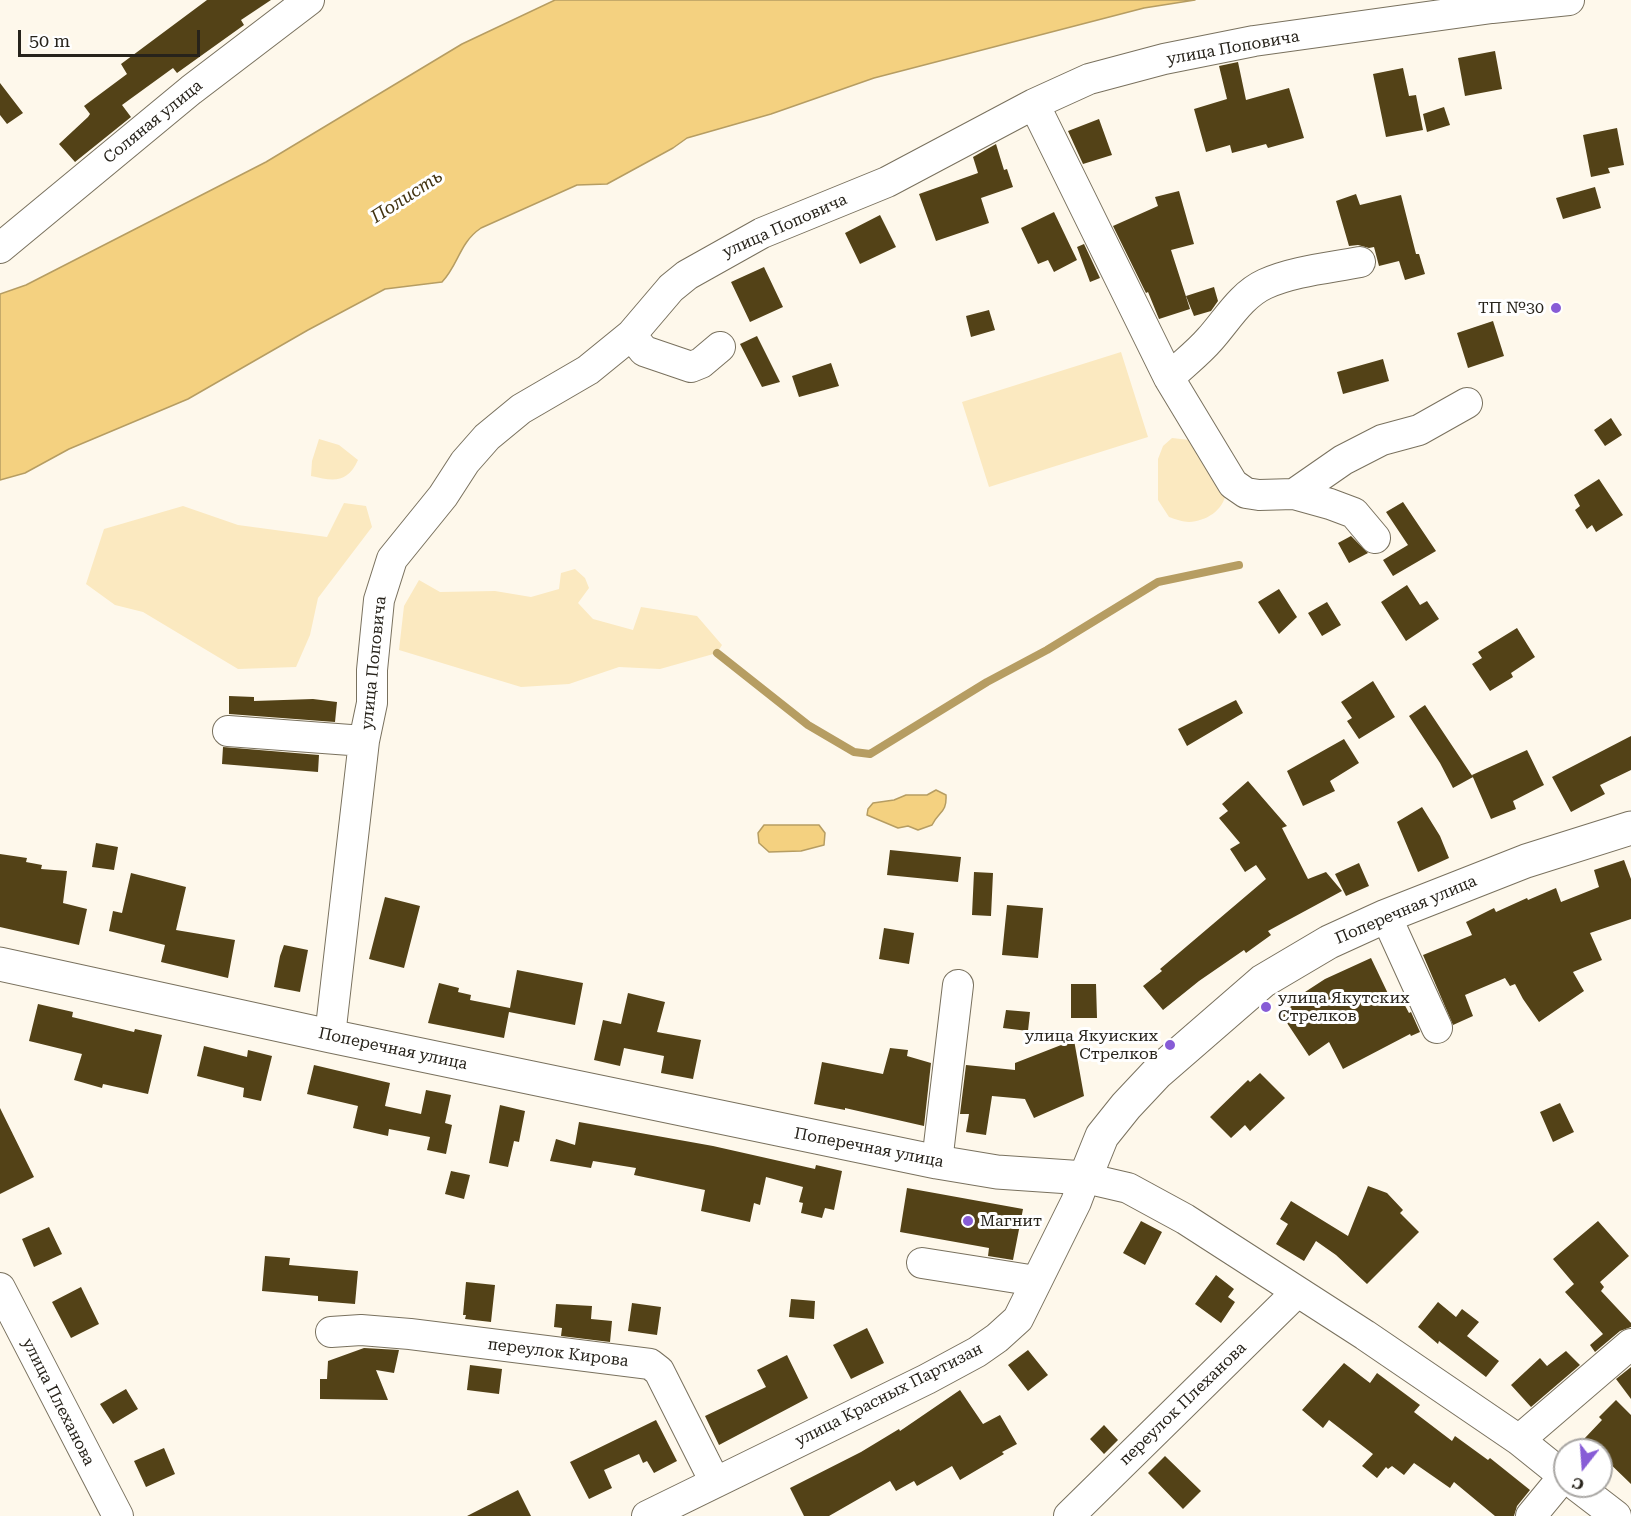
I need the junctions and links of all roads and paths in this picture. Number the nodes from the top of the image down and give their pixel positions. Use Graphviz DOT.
graph roads {
  1 [pos="309,0"];
  2 [pos="1569,0"];
  3 [pos="1034,104"];
  4 [pos="0,248"];
  5 [pos="1360,262"];
  6 [pos="631,335"];
  7 [pos="720,347"];
  8 [pos="1169,378"];
  9 [pos="1467,403"];
  10 [pos="1294,494"];
  11 [pos="1375,538"];
  12 [pos="228,731"];
  13 [pos="364,741"];
  14 [pos="1631,828"];
  15 [pos="1386,916"];
  16 [pos="0,964"];
  17 [pos="958,985"];
  18 [pos="1437,1028"];
  19 [pos="330,1036"];
  20 [pos="937,1162"];
  21 [pos="1085,1178"];
  22 [pos="922,1263"];
  23 [pos="1036,1281"];
  24 [pos="0,1288"];
  25 [pos="1297,1292"];
  26 [pos="331,1332"];
  27 [pos="1631,1344"];
  28 [pos="1519,1440"];
  29 [pos="1553,1468"];
  30 [pos="715,1482"];
  31 [pos="1553,1495"];
  32 [pos="1592,1498"];
  33 [pos="118,1516"];
  34 [pos="647,1516"];
  35 [pos="1069,1516"];
  36 [pos="1531,1516"];
  37 [pos="1616,1516"];
  1 -- 4 [label="street, Соляная улица"];
  2 -- 3 [label="street, улица Поповича"];
  3 -- 6 [label="street, улица Поповича"];
  3 -- 8 [label="street"];
  5 -- 8 [label="street"];
  6 -- 7 [label="street"];
  6 -- 13 [label="street, улица Поповича"];
  8 -- 10 [label="street"];
  9 -- 10 [label="street"];
  10 -- 11 [label="street"];
  12 -- 13 [label="street"];
  13 -- 19 [label="street, улица Поповича"];
  14 -- 15 [label="main road, Поперечная улица"];
  15 -- 18 [label="street"];
  15 -- 21 [label="main road, Поперечная улица"];
  16 -- 19 [label="main road, Поперечная улица"];
  17 -- 20 [label="street"];
  19 -- 20 [label="main road, Поперечная улица"];
  20 -- 21 [label="main road, Поперечная улица"];
  21 -- 23 [label="street, улица Красных Партизан"];
  21 -- 25 [label="street"];
  22 -- 23 [label="street"];
  23 -- 30 [label="street, улица Красных Партизан"];
  24 -- 33 [label="street, улица Плеханова"];
  25 -- 28 [label="street"];
  25 -- 35 [label="street, переулок Плеханова"];
  26 -- 30 [label="street, переулок Кирова"];
  27 -- 28 [label="street"];
  28 -- 29 [label="street"];
  30 -- 34 [label="street, улица Красных Партизан"];
  31 -- 36 [label="street"];
  32 -- 37 [label="street"];
}
